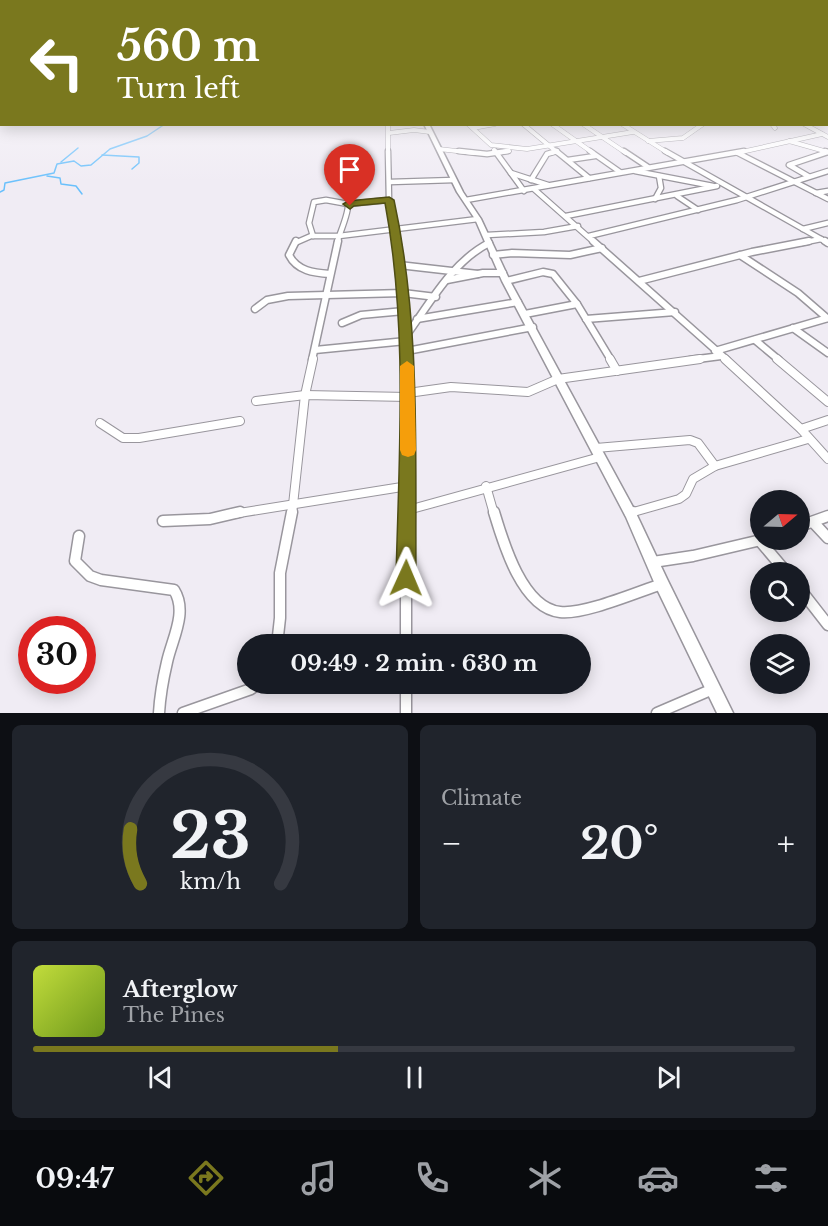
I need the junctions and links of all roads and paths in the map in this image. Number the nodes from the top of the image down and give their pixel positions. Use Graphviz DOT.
graph roads {
  1 [pos="388,126"];
  2 [pos="470,126"];
  3 [pos="484,126"];
  4 [pos="526,126"];
  5 [pos="555,126"];
  6 [pos="586,126"];
  7 [pos="625,126"];
  8 [pos="700,126"];
  9 [pos="808,126"];
  10 [pos="428,128"];
  11 [pos="473,128"];
  12 [pos="633,132"];
  13 [pos="388,133"];
  14 [pos="822,134"];
  15 [pos="601,137"];
  16 [pos="828,137"];
  17 [pos="574,141"];
  18 [pos="648,141"];
  19 [pos="786,141"];
  20 [pos="491,145"];
  21 [pos="550,145"];
  22 [pos="526,149"];
  23 [pos="439,150"];
  24 [pos="557,151"];
  25 [pos="828,152"];
  26 [pos="496,153"];
  27 [pos="738,153"];
  28 [pos="595,156"];
  29 [pos="568,160"];
  30 [pos="681,161"];
  31 [pos="648,167"];
  32 [pos="630,170"];
  33 [pos="828,171"];
  34 [pos="620,172"];
  35 [pos="511,173"];
  36 [pos="660,176"];
  37 [pos="808,176"];
  38 [pos="590,178"];
  39 [pos="454,180"];
  40 [pos="531,180"];
  41 [pos="390,182"];
  42 [pos="794,182"];
  43 [pos="550,185"];
  44 [pos="717,186"];
  45 [pos="534,189"];
  46 [pos="734,189"];
  47 [pos="524,191"];
  48 [pos="828,191"];
  49 [pos="816,193"];
  50 [pos="676,196"];
  51 [pos="746,196"];
  52 [pos="655,199"];
  53 [pos="828,199"];
  54 [pos="389,200"];
  55 [pos="466,200"];
  56 [pos="348,204"];
  57 [pos="698,210"];
  58 [pos="566,216"];
  59 [pos="478,219"];
  60 [pos="828,223"];
  61 [pos="578,226"];
  62 [pos="395,229"];
  63 [pos="803,229"];
  64 [pos="313,236"];
  65 [pos="339,236"];
  66 [pos="589,236"];
  67 [pos="488,239"];
  68 [pos="821,239"];
  69 [pos="828,243"];
  70 [pos="602,248"];
  71 [pos="493,255"];
  72 [pos="740,255"];
  73 [pos="399,265"];
  74 [pos="454,270"];
  75 [pos="330,274"];
  76 [pos="478,274"];
  77 [pos="504,277"];
  78 [pos="447,280"];
  79 [pos="639,281"];
  80 [pos="403,293"];
  81 [pos="326,297"];
  82 [pos="436,297"];
  83 [pos="518,302"];
  84 [pos="577,304"];
  85 [pos="255,309"];
  86 [pos="404,311"];
  87 [pos="675,312"];
  88 [pos="525,314"];
  89 [pos="827,318"];
  90 [pos="417,319"];
  91 [pos="586,319"];
  92 [pos="342,323"];
  93 [pos="533,327"];
  94 [pos="793,328"];
  95 [pos="406,338"];
  96 [pos="755,340"];
  97 [pos="315,350"];
  98 [pos="407,351"];
  99 [pos="718,353"];
  100 [pos="828,353"];
  101 [pos="617,371"];
  102 [pos="558,379"];
  103 [pos="305,395"];
  104 [pos="408,395"];
  105 [pos="256,401"];
  106 [pos="828,402"];
  107 [pos="828,420"];
  108 [pos="240,421"];
  109 [pos="100,423"];
  110 [pos="801,429"];
  111 [pos="808,439"];
  112 [pos="598,452"];
  113 [pos="828,459"];
  114 [pos="716,466"];
  115 [pos="408,486"];
  116 [pos="486,486"];
  117 [pos="294,504"];
  118 [pos="408,510"];
  119 [pos="630,513"];
  120 [pos="828,516"];
  121 [pos="163,521"];
  122 [pos="813,522"];
  123 [pos="810,523"];
  124 [pos="79,536"];
  125 [pos="828,538"];
  126 [pos="750,542"];
  127 [pos="768,550"];
  128 [pos="653,562"];
  129 [pos="778,562"];
  130 [pos="662,584"];
  131 [pos="810,602"];
  132 [pos="828,625"];
  133 [pos="278,634"];
  134 [pos="406,634"];
  135 [pos="713,689"];
  136 [pos="237,694"];
  137 [pos="406,694"];
  138 [pos="159,713"];
  139 [pos="183,713"];
  140 [pos="406,713"];
  141 [pos="657,713"];
  142 [pos="725,713"];
  1 -- 13 [label="street"];
  2 -- 11 [label="street"];
  3 -- 11 [label="street"];
  4 -- 21 [label="street"];
  5 -- 17 [label="street"];
  6 -- 15 [label="street"];
  7 -- 12 [label="street"];
  8 -- 18 [label="street"];
  9 -- 14 [label="street"];
  10 -- 13 [label="street"];
  10 -- 23 [label="street"];
  11 -- 20 [label="street"];
  12 -- 15 [label="street"];
  12 -- 18 [label="street"];
  13 -- 41 [label="street"];
  14 -- 16 [label="street"];
  14 -- 19 [label="street"];
  15 -- 17 [label="street"];
  15 -- 31 [label="street"];
  17 -- 21 [label="street"];
  17 -- 28 [label="street"];
  18 -- 30 [label="street"];
  19 -- 25 [label="street"];
  19 -- 27 [label="street"];
  20 -- 22 [label="street"];
  20 -- 26 [label="street"];
  21 -- 22 [label="street"];
  21 -- 24 [label="street"];
  22 -- 26 [label="street"];
  23 -- 26 [label="street"];
  23 -- 39 [label="street"];
  24 -- 29 [label="street"];
  24 -- 40 [label="street"];
  25 -- 37 [label="street"];
  26 -- 35 [label="street"];
  27 -- 30 [label="street"];
  27 -- 42 [label="street"];
  28 -- 29 [label="street"];
  28 -- 34 [label="street"];
  29 -- 38 [label="street"];
  30 -- 31 [label="street"];
  30 -- 46 [label="street"];
  31 -- 32 [label="street"];
  32 -- 34 [label="street"];
  32 -- 36 [label="street"];
  33 -- 37 [label="street"];
  34 -- 38 [label="street"];
  35 -- 40 [label="street"];
  35 -- 47 [label="street"];
  36 -- 44 [label="street"];
  36 -- 52 [label="street"];
  37 -- 42 [label="street"];
  38 -- 43 [label="street"];
  39 -- 41 [label="street"];
  39 -- 55 [label="street"];
  40 -- 43 [label="street"];
  41 -- 54 [label="street"];
  42 -- 49 [label="street"];
  42 -- 51 [label="street"];
  43 -- 45 [label="street"];
  44 -- 46 [label="street"];
  44 -- 50 [label="street"];
  45 -- 47 [label="street"];
  45 -- 58 [label="street"];
  46 -- 51 [label="street"];
  47 -- 55 [label="street"];
  48 -- 49 [label="street"];
  49 -- 53 [label="street"];
  50 -- 52 [label="street"];
  50 -- 57 [label="street"];
  51 -- 57 [label="street"];
  51 -- 63 [label="street"];
  52 -- 58 [label="street"];
  54 -- 56 [label="street"];
  54 -- 62 [label="street"];
  55 -- 59 [label="street"];
  56 -- 64 [label="street"];
  56 -- 65 [label="street"];
  57 -- 66 [label="street"];
  58 -- 61 [label="street"];
  59 -- 62 [label="street"];
  59 -- 67 [label="street"];
  60 -- 63 [label="street"];
  61 -- 66 [label="street"];
  61 -- 67 [label="street"];
  62 -- 65 [label="street"];
  62 -- 73 [label="street"];
  63 -- 68 [label="street"];
  64 -- 65 [label="street"];
  64 -- 75 [label="street"];
  65 -- 75 [label="street"];
  66 -- 70 [label="street"];
  67 -- 71 [label="street"];
  67 -- 74 [label="street"];
  68 -- 69 [label="street"];
  68 -- 72 [label="street"];
  70 -- 71 [label="street"];
  70 -- 79 [label="street"];
  71 -- 77 [label="street"];
  72 -- 79 [label="street"];
  72 -- 89 [label="street"];
  73 -- 74 [label="street"];
  73 -- 80 [label="street"];
  74 -- 76 [label="street"];
  74 -- 78 [label="street"];
  75 -- 81 [label="street"];
  76 -- 77 [label="street"];
  76 -- 78 [label="street"];
  77 -- 83 [label="street"];
  77 -- 84 [label="street"];
  78 -- 82 [label="street"];
  79 -- 87 [label="street"];
  80 -- 81 [label="street"];
  80 -- 82 [label="street"];
  80 -- 86 [label="street"];
  81 -- 85 [label="street"];
  81 -- 97 [label="street"];
  82 -- 90 [label="street"];
  83 -- 88 [label="street"];
  83 -- 90 [label="street"];
  84 -- 88 [label="street"];
  84 -- 91 [label="street"];
  86 -- 92 [label="street"];
  86 -- 95 [label="street"];
  87 -- 91 [label="street"];
  87 -- 99 [label="street"];
  88 -- 93 [label="street"];
  89 -- 94 [label="street"];
  90 -- 95 [label="street"];
  91 -- 101 [label="street"];
  93 -- 98 [label="street"];
  93 -- 102 [label="street"];
  94 -- 96 [label="street"];
  94 -- 100 [label="street"];
  95 -- 97 [label="street"];
  95 -- 98 [label="street"];
  96 -- 99 [label="street"];
  96 -- 106 [label="street"];
  97 -- 103 [label="street"];
  98 -- 104 [label="street"];
  99 -- 101 [label="street"];
  99 -- 110 [label="street"];
  101 -- 102 [label="street"];
  102 -- 104 [label="street"];
  102 -- 112 [label="street"];
  103 -- 104 [label="street"];
  103 -- 105 [label="street"];
  103 -- 117 [label="street"];
  104 -- 115 [label="street"];
  107 -- 110 [label="street"];
  108 -- 109 [label="street"];
  110 -- 111 [label="street"];
  111 -- 113 [label="street"];
  111 -- 114 [label="street"];
  112 -- 114 [label="street"];
  112 -- 116 [label="street"];
  112 -- 119 [label="street"];
  114 -- 119 [label="street"];
  115 -- 117 [label="street"];
  115 -- 118 [label="street"];
  116 -- 118 [label="street"];
  116 -- 130 [label="street"];
  117 -- 121 [label="street"];
  117 -- 133 [label="street"];
  118 -- 134 [label="street"];
  119 -- 128 [label="street"];
  120 -- 122 [label="street"];
  122 -- 123 [label="street"];
  122 -- 125 [label="street"];
  124 -- 138 [label="street"];
  126 -- 128 [label="street"];
  127 -- 129 [label="street"];
  128 -- 130 [label="street"];
  130 -- 135 [label="street"];
  131 -- 132 [label="street"];
  135 -- 141 [label="street"];
  135 -- 142 [label="street"];
  136 -- 139 [label="street"];
  137 -- 140 [label="street"];
}
